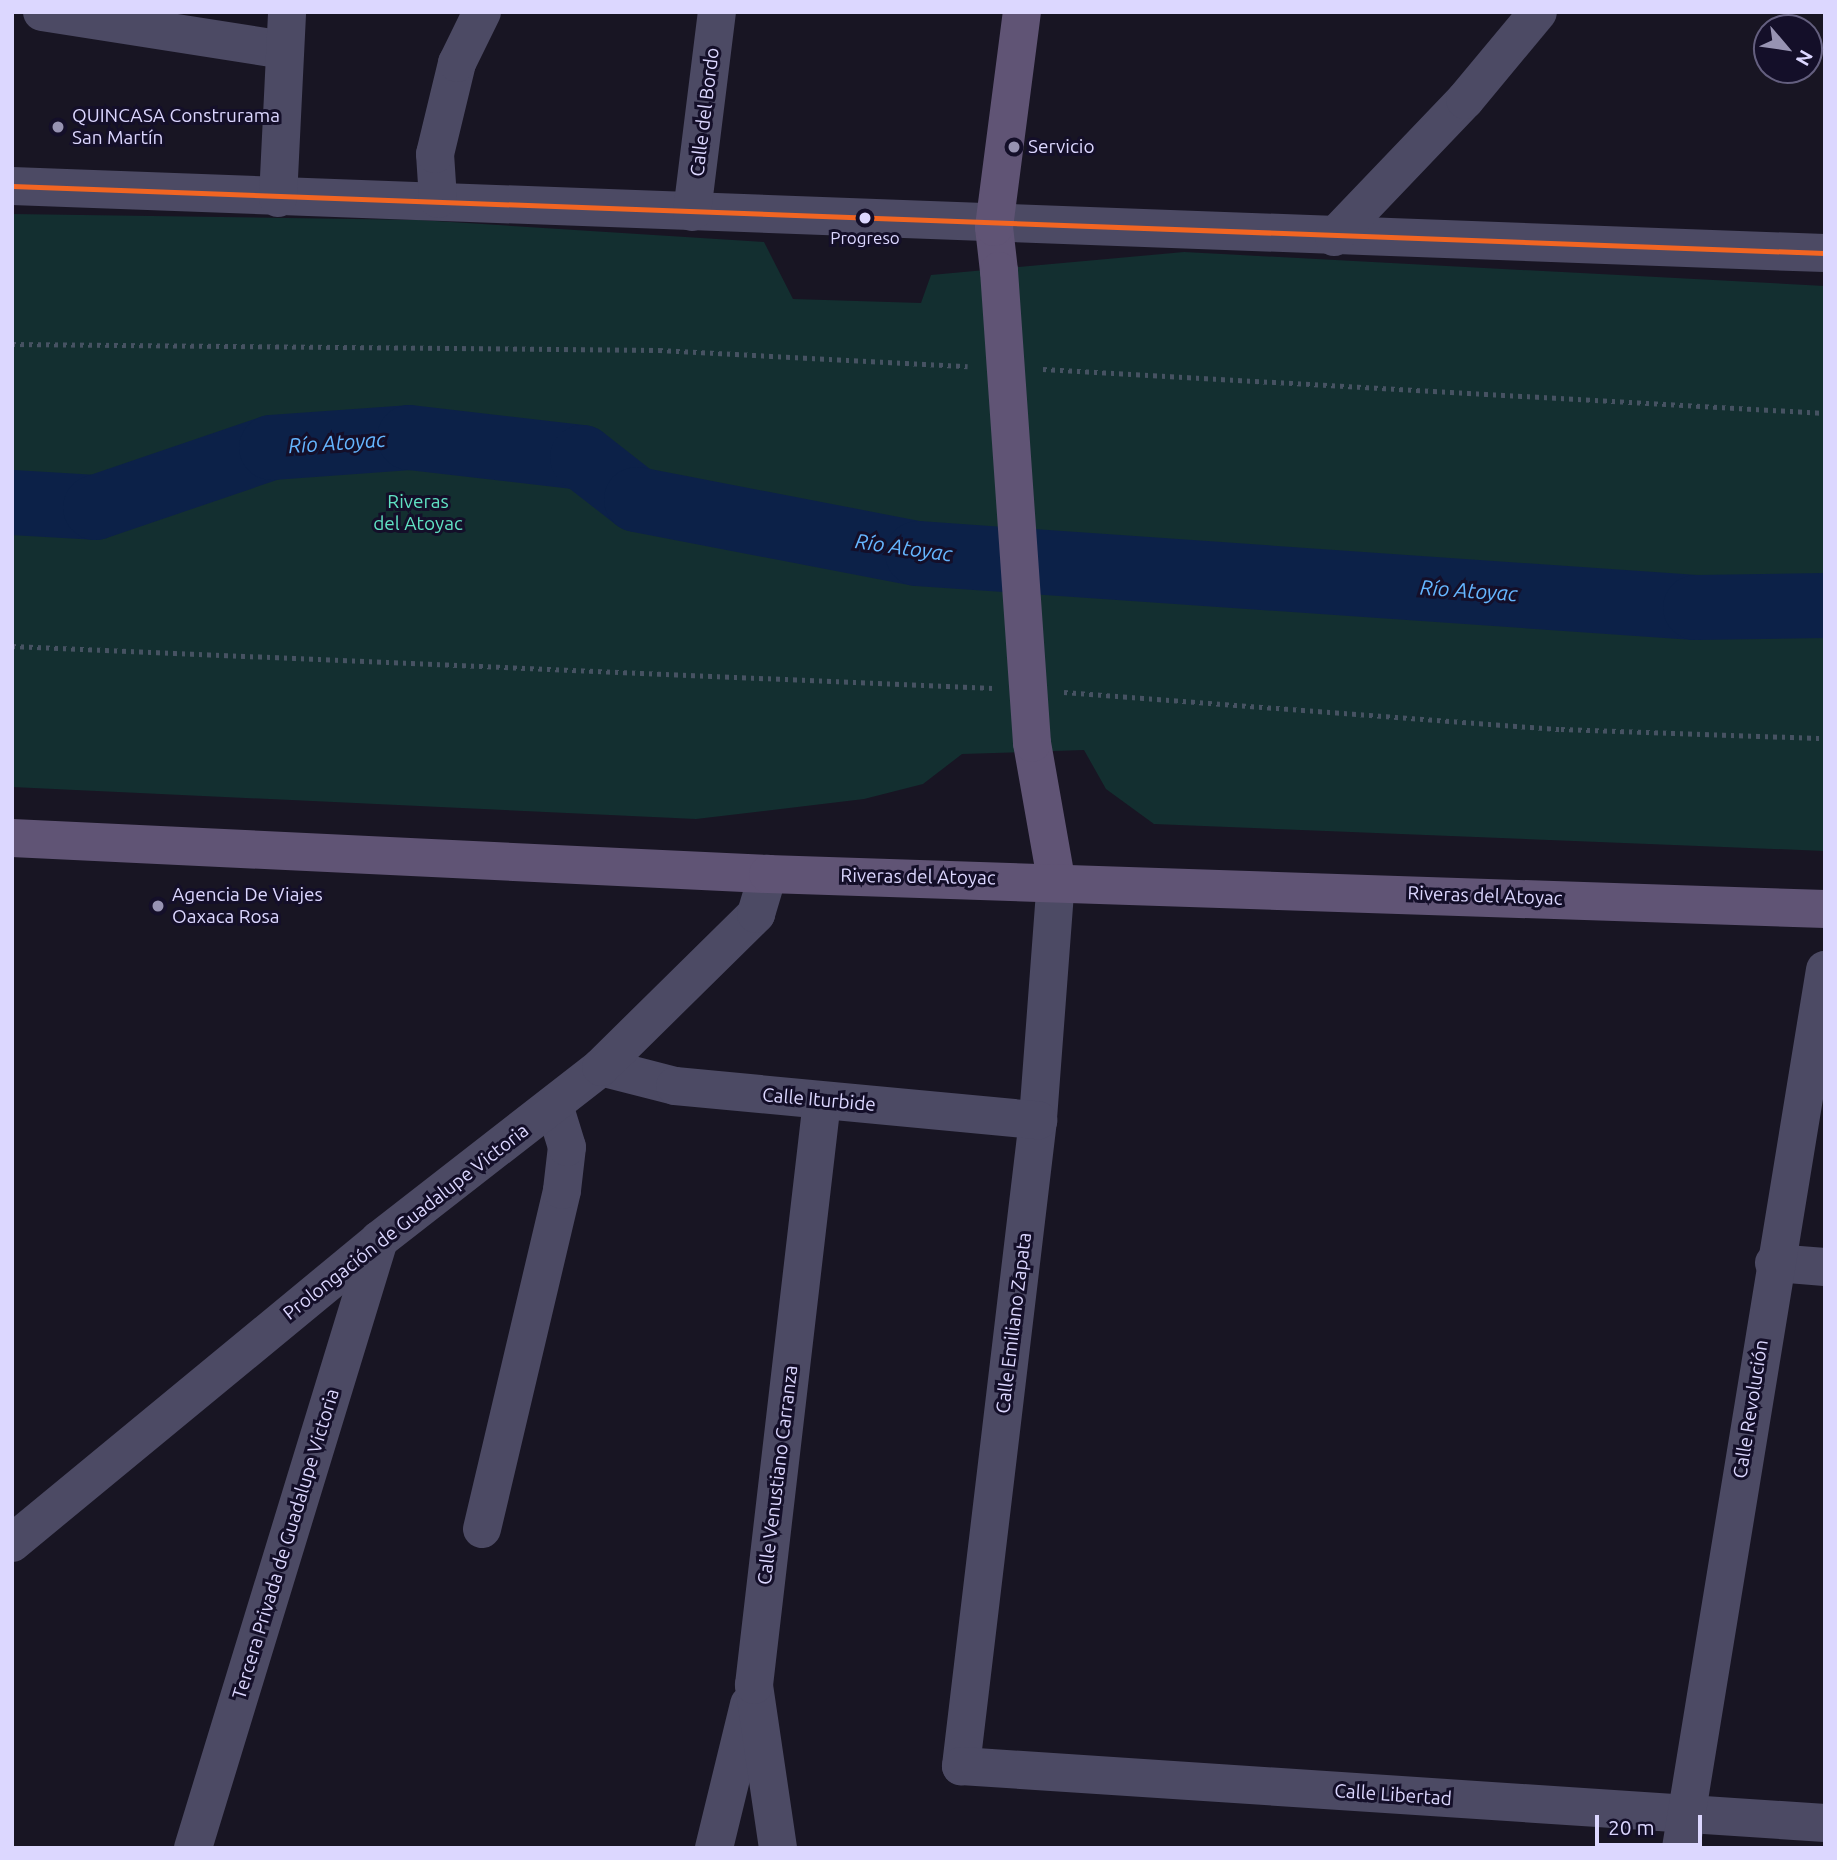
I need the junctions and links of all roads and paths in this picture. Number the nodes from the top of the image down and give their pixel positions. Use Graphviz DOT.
graph roads {
  1 [pos="42,12"];
  2 [pos="287,12"];
  3 [pos="482,12"];
  4 [pos="717,12"];
  5 [pos="1022,12"];
  6 [pos="1538,12"];
  7 [pos="284,50"];
  8 [pos="12,186"];
  9 [pos="278,198"];
  10 [pos="438,200"];
  11 [pos="692,212"];
  12 [pos="994,227"];
  13 [pos="1334,237"];
  14 [pos="1825,253"];
  15 [pos="12,344"];
  16 [pos="977,367"];
  17 [pos="1031,369"];
  18 [pos="1825,413"];
  19 [pos="12,646"];
  20 [pos="1001,688"];
  21 [pos="1055,691"];
  22 [pos="1825,738"];
  23 [pos="12,838"];
  24 [pos="768,874"];
  25 [pos="1056,879"];
  26 [pos="1825,909"];
  27 [pos="1825,971"];
  28 [pos="601,1067"];
  29 [pos="822,1101"];
  30 [pos="554,1105"];
  31 [pos="1038,1120"];
  32 [pos="379,1240"];
  33 [pos="1774,1263"];
  34 [pos="1825,1268"];
  35 [pos="482,1529"];
  36 [pos="12,1543"];
  37 [pos="754,1685"];
  38 [pos="961,1766"];
  39 [pos="1825,1823"];
  40 [pos="1684,1831"];
  41 [pos="193,1848"];
  42 [pos="714,1848"];
  43 [pos="778,1848"];
  1 -- 7 [label="street"];
  2 -- 7 [label="street"];
  3 -- 10 [label="street"];
  4 -- 11 [label="street, Calle del Bordo"];
  5 -- 12 [label="main road"];
  6 -- 13 [label="street"];
  7 -- 9 [label="street"];
  8 -- 9 [label="street"];
  9 -- 10 [label="street"];
  10 -- 11 [label="street"];
  11 -- 12 [label="street"];
  12 -- 13 [label="street"];
  12 -- 25 [label="main road, bridge"];
  13 -- 14 [label="street"];
  15 -- 16 [label="path"];
  17 -- 18 [label="path"];
  19 -- 20 [label="path"];
  21 -- 22 [label="path"];
  23 -- 24 [label="main road, Riveras del Atoyac"];
  24 -- 25 [label="main road, Riveras del Atoyac"];
  24 -- 28 [label="street, Prolongación de Guadalupe Victoria"];
  25 -- 26 [label="main road, Riveras del Atoyac"];
  25 -- 31 [label="street, Calle Emiliano Zapata"];
  27 -- 33 [label="street, Calle Revolución"];
  28 -- 29 [label="street, Calle Iturbide"];
  28 -- 30 [label="street, Prolongación de Guadalupe Victoria"];
  29 -- 31 [label="street, Calle Iturbide"];
  29 -- 37 [label="street, Calle Venustiano Carranza"];
  30 -- 32 [label="street, Prolongación de Guadalupe Victoria"];
  30 -- 35 [label="street"];
  31 -- 38 [label="street, Calle Emiliano Zapata"];
  32 -- 36 [label="street, Prolongación de Guadalupe Victoria"];
  32 -- 41 [label="street, Tercera Privada de Guadalupe Victoria"];
  33 -- 34 [label="street"];
  33 -- 40 [label="street, Calle Revolución"];
  37 -- 42 [label="street"];
  37 -- 43 [label="street, Calle Venustiano Carranza"];
  38 -- 40 [label="street, Calle Libertad"];
  39 -- 40 [label="street, Calle Libertad"];
}
